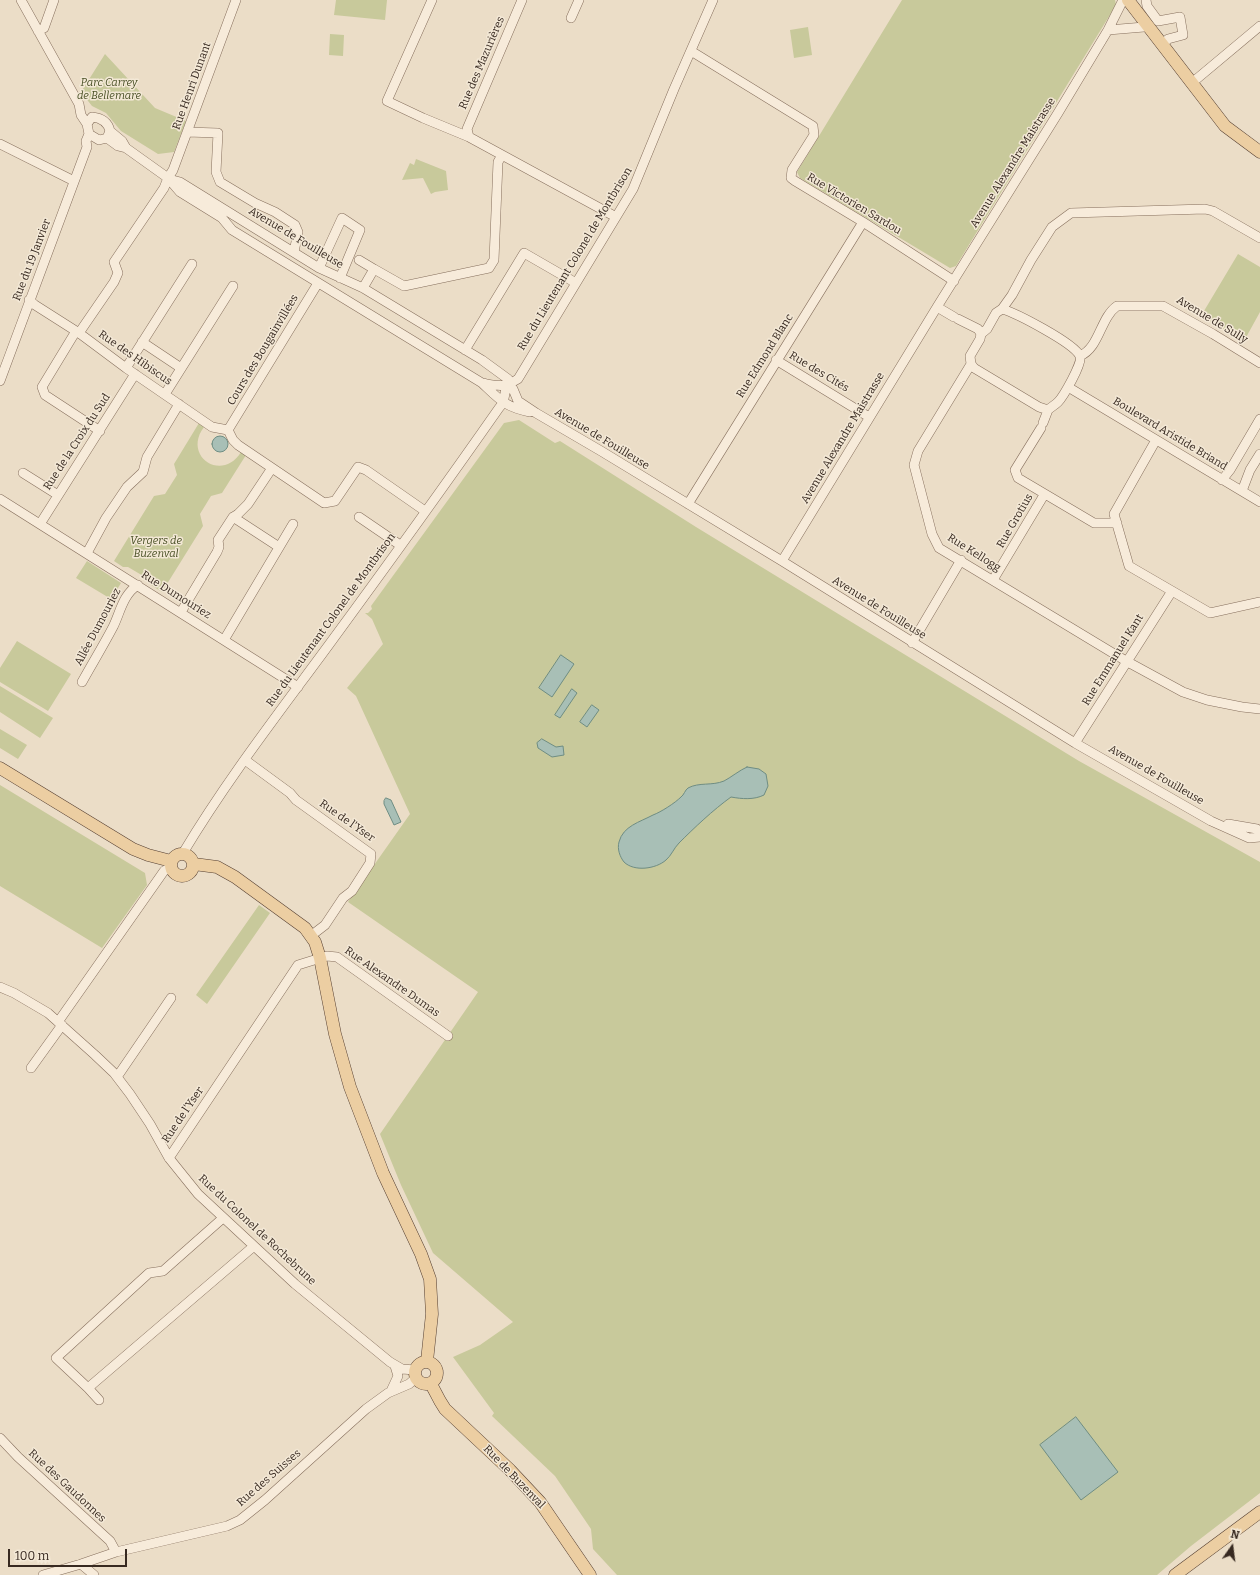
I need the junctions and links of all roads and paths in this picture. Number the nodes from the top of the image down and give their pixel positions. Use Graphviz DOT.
graph roads {
  1 [pos="21,0"];
  2 [pos="54,0"];
  3 [pos="236,0"];
  4 [pos="432,0"];
  5 [pos="522,0"];
  6 [pos="579,0"];
  7 [pos="713,0"];
  8 [pos="1123,0"];
  9 [pos="1128,0"];
  10 [pos="1146,0"];
  11 [pos="571,18"];
  12 [pos="1153,23"];
  13 [pos="1260,26"];
  14 [pos="1108,30"];
  15 [pos="38,31"];
  16 [pos="1163,44"];
  17 [pos="691,51"];
  18 [pos="1193,82"];
  19 [pos="90,120"];
  20 [pos="188,132"];
  21 [pos="109,135"];
  22 [pos="92,136"];
  23 [pos="469,137"];
  24 [pos="0,144"];
  25 [pos="1260,152"];
  26 [pos="502,155"];
  27 [pos="168,178"];
  28 [pos="74,181"];
  29 [pos="616,217"];
  30 [pos="863,222"];
  31 [pos="1260,238"];
  32 [pos="294,252"];
  33 [pos="359,260"];
  34 [pos="192,264"];
  35 [pos="319,268"];
  36 [pos="374,269"];
  37 [pos="340,278"];
  38 [pos="954,281"];
  39 [pos="318,282"];
  40 [pos="576,283"];
  41 [pos="233,286"];
  42 [pos="363,288"];
  43 [pos="30,300"];
  44 [pos="937,307"];
  45 [pos="1002,309"];
  46 [pos="77,332"];
  47 [pos="981,334"];
  48 [pos="142,342"];
  49 [pos="465,350"];
  50 [pos="1080,356"];
  51 [pos="776,360"];
  52 [pos="1260,363"];
  53 [pos="971,364"];
  54 [pos="126,368"];
  55 [pos="182,368"];
  56 [pos="135,374"];
  57 [pos="0,381"];
  58 [pos="482,383"];
  59 [pos="508,385"];
  60 [pos="1068,387"];
  61 [pos="165,394"];
  62 [pos="518,400"];
  63 [pos="503,403"];
  64 [pos="178,404"];
  65 [pos="1048,410"];
  66 [pos="536,413"];
  67 [pos="869,417"];
  68 [pos="1260,419"];
  69 [pos="228,430"];
  70 [pos="100,431"];
  71 [pos="1156,440"];
  72 [pos="1260,454"];
  73 [pos="272,468"];
  74 [pos="23,473"];
  75 [pos="1222,480"];
  76 [pos="1242,491"];
  77 [pos="58,494"];
  78 [pos="1044,495"];
  79 [pos="0,498"];
  80 [pos="1260,502"];
  81 [pos="688,504"];
  82 [pos="425,511"];
  83 [pos="233,517"];
  84 [pos="359,517"];
  85 [pos="1117,523"];
  86 [pos="40,524"];
  87 [pos="293,524"];
  88 [pos="400,545"];
  89 [pos="279,547"];
  90 [pos="87,552"];
  91 [pos="961,560"];
  92 [pos="782,561"];
  93 [pos="993,580"];
  94 [pos="138,585"];
  95 [pos="1172,591"];
  96 [pos="1260,602"];
  97 [pos="181,612"];
  98 [pos="224,640"];
  99 [pos="912,643"];
  100 [pos="1126,661"];
  101 [pos="82,682"];
  102 [pos="298,687"];
  103 [pos="1260,709"];
  104 [pos="1075,743"];
  105 [pos="245,760"];
  106 [pos="0,768"];
  107 [pos="1210,821"];
  108 [pos="1260,833"];
  109 [pos="1260,837"];
  110 [pos="183,853"];
  111 [pos="171,864"];
  112 [pos="194,864"];
  113 [pos="312,935"];
  114 [pos="320,958"];
  115 [pos="0,986"];
  116 [pos="171,998"];
  117 [pos="60,1024"];
  118 [pos="448,1036"];
  119 [pos="31,1068"];
  120 [pos="117,1077"];
  121 [pos="169,1158"];
  122 [pos="223,1218"];
  123 [pos="254,1246"];
  124 [pos="427,1361"];
  125 [pos="395,1366"];
  126 [pos="416,1374"];
  127 [pos="431,1384"];
  128 [pos="88,1388"];
  129 [pos="391,1391"];
  130 [pos="99,1400"];
  131 [pos="0,1438"];
  132 [pos="1260,1512"];
  133 [pos="116,1552"];
  134 [pos="81,1564"];
  135 [pos="43,1575"];
  136 [pos="94,1575"];
  137 [pos="590,1575"];
  138 [pos="1175,1575"];
  1 -- 15 [label="street"];
  2 -- 15 [label="street"];
  3 -- 20 [label="street, Rue Henri Dunant"];
  4 -- 23 [label="street"];
  5 -- 23 [label="street, Rue des Mazurières"];
  6 -- 11 [label="street"];
  7 -- 17 [label="street, Rue du Lieutenant Colonel de Montbrison"];
  8 -- 14 [label="street, Avenue Alexandre Maistrasse"];
  9 -- 12 [label="main road"];
  10 -- 12 [label="street"];
  12 -- 14 [label="street"];
  12 -- 16 [label="main road"];
  12 -- 16 [label="street"];
  13 -- 18 [label="street"];
  14 -- 38 [label="street, Avenue Alexandre Maistrasse"];
  15 -- 19 [label="street"];
  16 -- 18 [label="main road"];
  17 -- 29 [label="street, Rue du Lieutenant Colonel de Montbrison"];
  17 -- 30 [label="street, Rue Victorien Sardou"];
  18 -- 25 [label="main road"];
  19 -- 21 [label="street"];
  19 -- 22 [label="street"];
  20 -- 27 [label="street, Rue Henri Dunant"];
  20 -- 32 [label="street"];
  21 -- 22 [label="street"];
  21 -- 27 [label="street, Avenue de Fouilleuse"];
  22 -- 28 [label="street, Rue du 19 Janvier"];
  23 -- 26 [label="street"];
  24 -- 28 [label="street"];
  26 -- 29 [label="street"];
  26 -- 36 [label="street"];
  27 -- 32 [label="street, Avenue de Fouilleuse"];
  27 -- 39 [label="street, Avenue de Fouilleuse"];
  27 -- 46 [label="street, Rue Henri Dunant"];
  28 -- 43 [label="street, Rue du 19 Janvier"];
  29 -- 40 [label="street, Rue du Lieutenant Colonel de Montbrison"];
  30 -- 38 [label="street, Rue Victorien Sardou"];
  30 -- 51 [label="street, Rue Edmond Blanc"];
  31 -- 45 [label="street, Rue Kellogg"];
  32 -- 35 [label="street, Avenue de Fouilleuse"];
  33 -- 36 [label="street"];
  34 -- 48 [label="street"];
  35 -- 37 [label="street, Avenue de Fouilleuse"];
  35 -- 37 [label="street"];
  36 -- 42 [label="street"];
  37 -- 42 [label="street, Avenue de Fouilleuse"];
  38 -- 44 [label="street, Avenue Alexandre Maistrasse"];
  39 -- 58 [label="street, Avenue de Fouilleuse"];
  39 -- 69 [label="street, Cours des Bougainvillées"];
  40 -- 49 [label="street"];
  40 -- 59 [label="street, Rue du Lieutenant Colonel de Montbrison"];
  41 -- 55 [label="street"];
  42 -- 49 [label="street, Avenue de Fouilleuse"];
  43 -- 46 [label="street, Rue des Hibiscus"];
  43 -- 57 [label="street, Rue du 19 Janvier"];
  44 -- 47 [label="street"];
  44 -- 67 [label="street, Avenue Alexandre Maistrasse"];
  45 -- 47 [label="street, Rue Kellogg"];
  45 -- 50 [label="street"];
  46 -- 54 [label="street, Rue des Hibiscus"];
  46 -- 70 [label="street"];
  47 -- 53 [label="street, Rue Kellogg"];
  48 -- 54 [label="street"];
  48 -- 55 [label="street"];
  49 -- 59 [label="street, Avenue de Fouilleuse"];
  50 -- 52 [label="street, Avenue de Sully"];
  50 -- 60 [label="street"];
  51 -- 67 [label="street, Rue des Cités"];
  51 -- 81 [label="street, Rue Edmond Blanc"];
  53 -- 65 [label="street"];
  53 -- 91 [label="street, Rue Kellogg"];
  54 -- 56 [label="street, Rue des Hibiscus"];
  55 -- 61 [label="street"];
  56 -- 61 [label="street, Rue des Hibiscus"];
  56 -- 70 [label="street, Rue de la Croix du Sud"];
  58 -- 59 [label="street, Avenue de Fouilleuse"];
  58 -- 63 [label="street, Avenue de Fouilleuse"];
  59 -- 62 [label="street, Avenue de Fouilleuse"];
  59 -- 63 [label="street"];
  60 -- 65 [label="street"];
  60 -- 71 [label="street, Boulevard Aristide Briand"];
  61 -- 64 [label="street, Rue des Hibiscus"];
  62 -- 63 [label="street"];
  62 -- 66 [label="street, Avenue de Fouilleuse"];
  63 -- 66 [label="street, Avenue de Fouilleuse"];
  63 -- 82 [label="street, Rue du Lieutenant Colonel de Montbrison"];
  64 -- 69 [label="street, Rue des Hibiscus"];
  64 -- 90 [label="street"];
  65 -- 78 [label="street"];
  66 -- 81 [label="street, Avenue de Fouilleuse"];
  67 -- 92 [label="street, Avenue Alexandre Maistrasse"];
  68 -- 75 [label="street"];
  69 -- 73 [label="street"];
  70 -- 77 [label="street, Rue de la Croix du Sud"];
  71 -- 75 [label="street, Boulevard Aristide Briand"];
  71 -- 85 [label="street"];
  72 -- 76 [label="street"];
  73 -- 82 [label="street"];
  73 -- 83 [label="street"];
  74 -- 77 [label="street"];
  75 -- 76 [label="street, Boulevard Aristide Briand"];
  76 -- 80 [label="street, Boulevard Aristide Briand"];
  77 -- 86 [label="street, Rue de la Croix du Sud"];
  78 -- 85 [label="street"];
  78 -- 93 [label="street, Rue Grotius"];
  79 -- 86 [label="street, Rue Dumouriez"];
  81 -- 92 [label="street, Avenue de Fouilleuse"];
  82 -- 88 [label="street, Rue du Lieutenant Colonel de Montbrison"];
  83 -- 89 [label="street"];
  83 -- 97 [label="street"];
  84 -- 88 [label="street"];
  85 -- 95 [label="street"];
  86 -- 90 [label="street, Rue Dumouriez"];
  87 -- 89 [label="street"];
  88 -- 102 [label="street, Rue du Lieutenant Colonel de Montbrison"];
  89 -- 98 [label="street"];
  90 -- 94 [label="street, Rue Dumouriez"];
  91 -- 93 [label="street, Rue Kellogg"];
  91 -- 99 [label="street"];
  92 -- 99 [label="street, Avenue de Fouilleuse"];
  93 -- 100 [label="street, Rue Kellogg"];
  94 -- 97 [label="street, Rue Dumouriez"];
  94 -- 101 [label="street, Allée Dumouriez"];
  95 -- 96 [label="street"];
  95 -- 100 [label="street, Rue Emmanuel Kant"];
  97 -- 98 [label="street, Rue Dumouriez"];
  98 -- 102 [label="street, Rue Dumouriez"];
  99 -- 104 [label="street, Avenue de Fouilleuse"];
  100 -- 103 [label="street, Rue Kellogg"];
  100 -- 104 [label="street, Rue Emmanuel Kant"];
  102 -- 105 [label="street, Rue du Lieutenant Colonel de Montbrison"];
  104 -- 107 [label="street, Avenue de Fouilleuse"];
  105 -- 110 [label="street, Rue du Lieutenant Colonel de Montbrison"];
  105 -- 113 [label="street, Rue de l'Yser"];
  106 -- 111 [label="main road"];
  107 -- 108 [label="street, Avenue de Fouilleuse"];
  107 -- 109 [label="street, Avenue de Fouilleuse"];
  110 -- 111 [label="main road"];
  110 -- 112 [label="main road"];
  111 -- 112 [label="main road"];
  111 -- 117 [label="street"];
  112 -- 113 [label="main road"];
  113 -- 114 [label="main road"];
  114 -- 118 [label="street, Rue Alexandre Dumas"];
  114 -- 121 [label="street, Rue de l'Yser"];
  114 -- 124 [label="main road"];
  115 -- 117 [label="street, Rue du Colonel de Rochebrune"];
  116 -- 120 [label="street"];
  117 -- 119 [label="street"];
  117 -- 120 [label="street, Rue du Colonel de Rochebrune"];
  120 -- 121 [label="street, Rue du Colonel de Rochebrune"];
  121 -- 122 [label="street, Rue du Colonel de Rochebrune"];
  122 -- 123 [label="street, Rue du Colonel de Rochebrune"];
  122 -- 128 [label="street"];
  123 -- 125 [label="street, Rue du Colonel de Rochebrune"];
  123 -- 128 [label="street"];
  124 -- 126 [label="main road"];
  124 -- 127 [label="main road"];
  125 -- 126 [label="street, Rue du Colonel de Rochebrune"];
  125 -- 129 [label="street"];
  126 -- 127 [label="main road"];
  126 -- 129 [label="street, Rue des Suisses"];
  127 -- 137 [label="main road, Rue de Buzenval"];
  128 -- 130 [label="street"];
  129 -- 133 [label="street, Rue des Suisses"];
  131 -- 133 [label="street, Rue des Gaudonnes"];
  132 -- 138 [label="main road"];
  133 -- 134 [label="street, Rue des Suisses"];
  134 -- 135 [label="street, Rue des Suisses"];
  134 -- 136 [label="street"];
}
